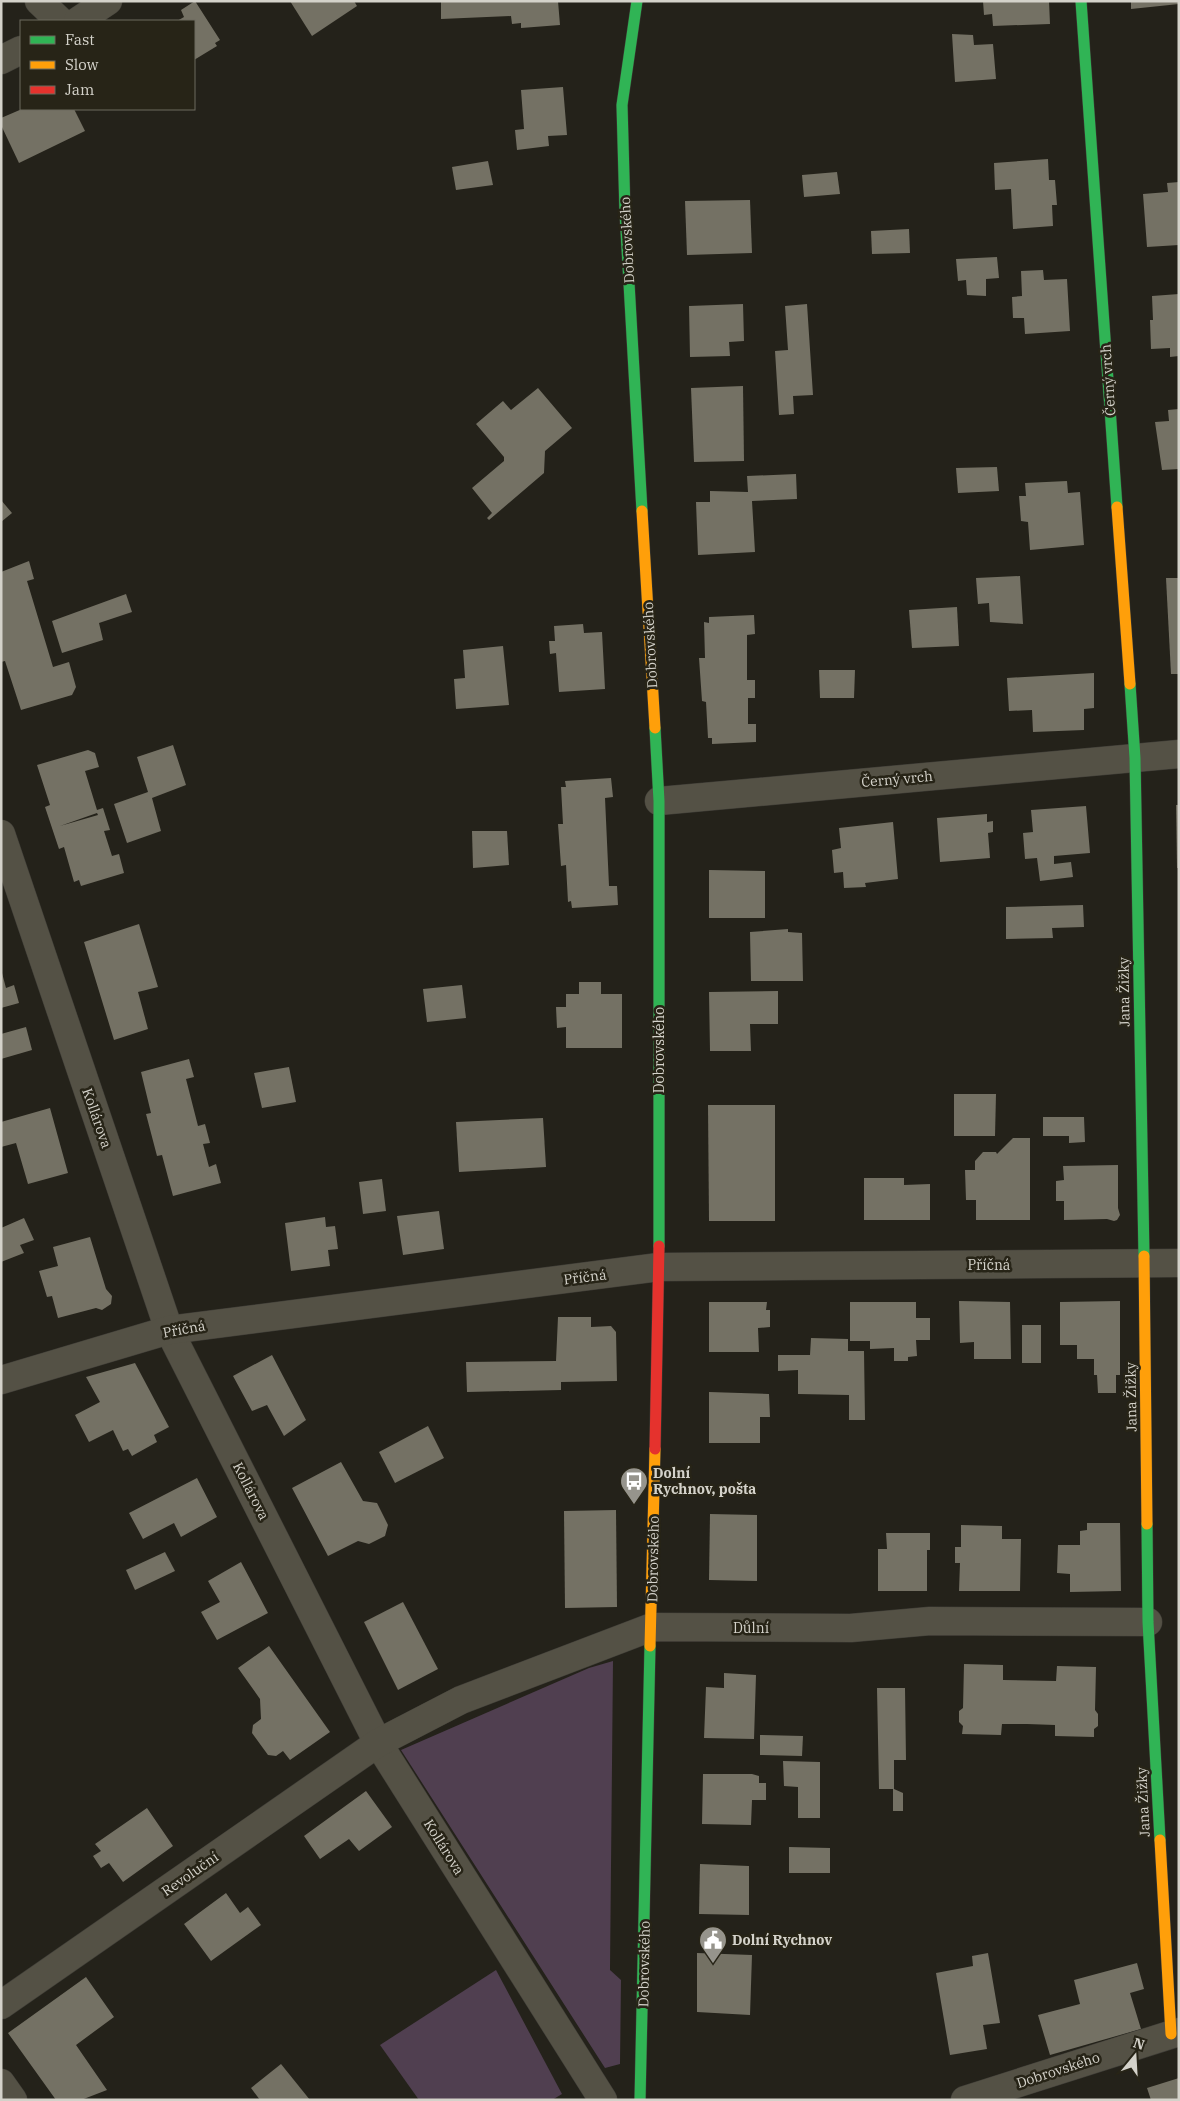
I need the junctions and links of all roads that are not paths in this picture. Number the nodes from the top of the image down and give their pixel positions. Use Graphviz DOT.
graph roads {
  1 [pos="39,1"];
  2 [pos="108,1"];
  3 [pos="637,1"];
  4 [pos="1081,1"];
  5 [pos="59,20"];
  6 [pos="80,20"];
  7 [pos="20,50"];
  8 [pos="1,60"];
  9 [pos="1179,754"];
  10 [pos="1135,758"];
  11 [pos="658,801"];
  12 [pos="1,834"];
  13 [pos="1179,1263"];
  14 [pos="1144,1264"];
  15 [pos="658,1267"];
  16 [pos="169,1330"];
  17 [pos="1,1380"];
  18 [pos="1148,1622"];
  19 [pos="652,1627"];
  20 [pos="378,1743"];
  21 [pos="1,2005"];
  22 [pos="1175,2033"];
  23 [pos="1,2083"];
  24 [pos="13,2100"];
  25 [pos="603,2100"];
  26 [pos="640,2100"];
  27 [pos="965,2100"];
  1 -- 5 [label="street"];
  2 -- 6 [label="street"];
  3 -- 11 [label="street, Dobrovského"];
  4 -- 10 [label="street, Černý vrch"];
  7 -- 8 [label="street"];
  9 -- 10 [label="street, Černý vrch"];
  10 -- 11 [label="street, Černý vrch"];
  10 -- 14 [label="street, Jana Žižky"];
  11 -- 15 [label="street, Dobrovského"];
  12 -- 16 [label="street, Kollárova"];
  13 -- 14 [label="street, Příčná"];
  14 -- 15 [label="street, Příčná"];
  14 -- 18 [label="street, Jana Žižky"];
  15 -- 16 [label="street, Příčná"];
  15 -- 19 [label="street, Dobrovského"];
  16 -- 17 [label="street, Příčná"];
  16 -- 20 [label="street, Kollárova"];
  18 -- 19 [label="street, Důlní"];
  18 -- 22 [label="street, Jana Žižky"];
  19 -- 20 [label="street, Důlní"];
  19 -- 26 [label="street, Dobrovského"];
  20 -- 21 [label="street, Revoluční"];
  20 -- 25 [label="street, Kollárova"];
  22 -- 27 [label="street, Dobrovského"];
  23 -- 24 [label="street"];
}
